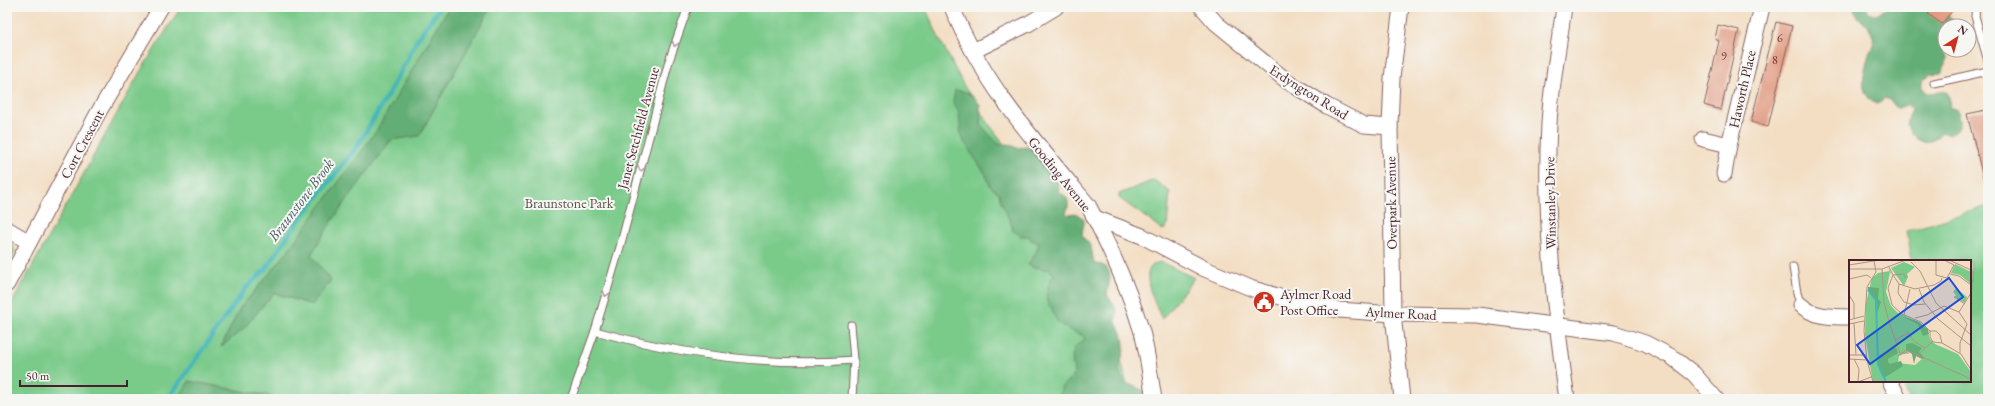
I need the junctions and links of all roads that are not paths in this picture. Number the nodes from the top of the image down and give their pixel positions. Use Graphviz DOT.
graph roads {
  1 [pos="161,7"];
  2 [pos="688,7"];
  3 [pos="952,7"];
  4 [pos="1056,7"];
  5 [pos="1202,7"];
  6 [pos="1401,7"];
  7 [pos="1564,7"];
  8 [pos="1762,7"];
  9 [pos="1976,7"];
  10 [pos="973,51"];
  11 [pos="1988,61"];
  12 [pos="1988,71"];
  13 [pos="1934,83"];
  14 [pos="1390,127"];
  15 [pos="1703,139"];
  16 [pos="1729,145"];
  17 [pos="1724,174"];
  18 [pos="1095,218"];
  19 [pos="7,229"];
  20 [pos="29,242"];
  21 [pos="1793,267"];
  22 [pos="7,284"];
  23 [pos="1801,305"];
  24 [pos="1392,314"];
  25 [pos="1849,317"];
  26 [pos="851,325"];
  27 [pos="1556,327"];
  28 [pos="595,331"];
  29 [pos="854,360"];
  30 [pos="1890,382"];
  31 [pos="573,396"];
  32 [pos="852,399"];
  33 [pos="1154,399"];
  34 [pos="1402,399"];
  35 [pos="1567,399"];
  36 [pos="1716,399"];
  37 [pos="1899,399"];
  1 -- 20 [label="street, Cort Crescent"];
  2 -- 28 [label="lane, Janet Setchfield Avenue, one-way"];
  3 -- 10 [label="street, Gooding Avenue"];
  4 -- 10 [label="street"];
  5 -- 14 [label="street, Erdyngton Road"];
  6 -- 14 [label="street, Overpark Avenue"];
  7 -- 27 [label="street, Winstanley Drive"];
  8 -- 16 [label="street, Haworth Place"];
  9 -- 11 [label="lane"];
  10 -- 18 [label="street, Gooding Avenue"];
  12 -- 13 [label="lane"];
  14 -- 24 [label="street, Overpark Avenue"];
  15 -- 16 [label="street, Haworth Place"];
  16 -- 17 [label="street"];
  18 -- 24 [label="street, Aylmer Road"];
  18 -- 33 [label="street, Gooding Avenue"];
  19 -- 20 [label="street"];
  20 -- 22 [label="street, Cort Crescent"];
  21 -- 23 [label="lane"];
  23 -- 25 [label="street"];
  24 -- 27 [label="street, Aylmer Road"];
  24 -- 34 [label="street, Overpark Avenue"];
  26 -- 29 [label="lane"];
  27 -- 35 [label="street, Winstanley Drive"];
  27 -- 36 [label="street, Aylmer Road"];
  28 -- 29 [label="lane"];
  28 -- 31 [label="lane, Janet Setchfield Avenue"];
  29 -- 32 [label="lane"];
  30 -- 37 [label="street"];
}
